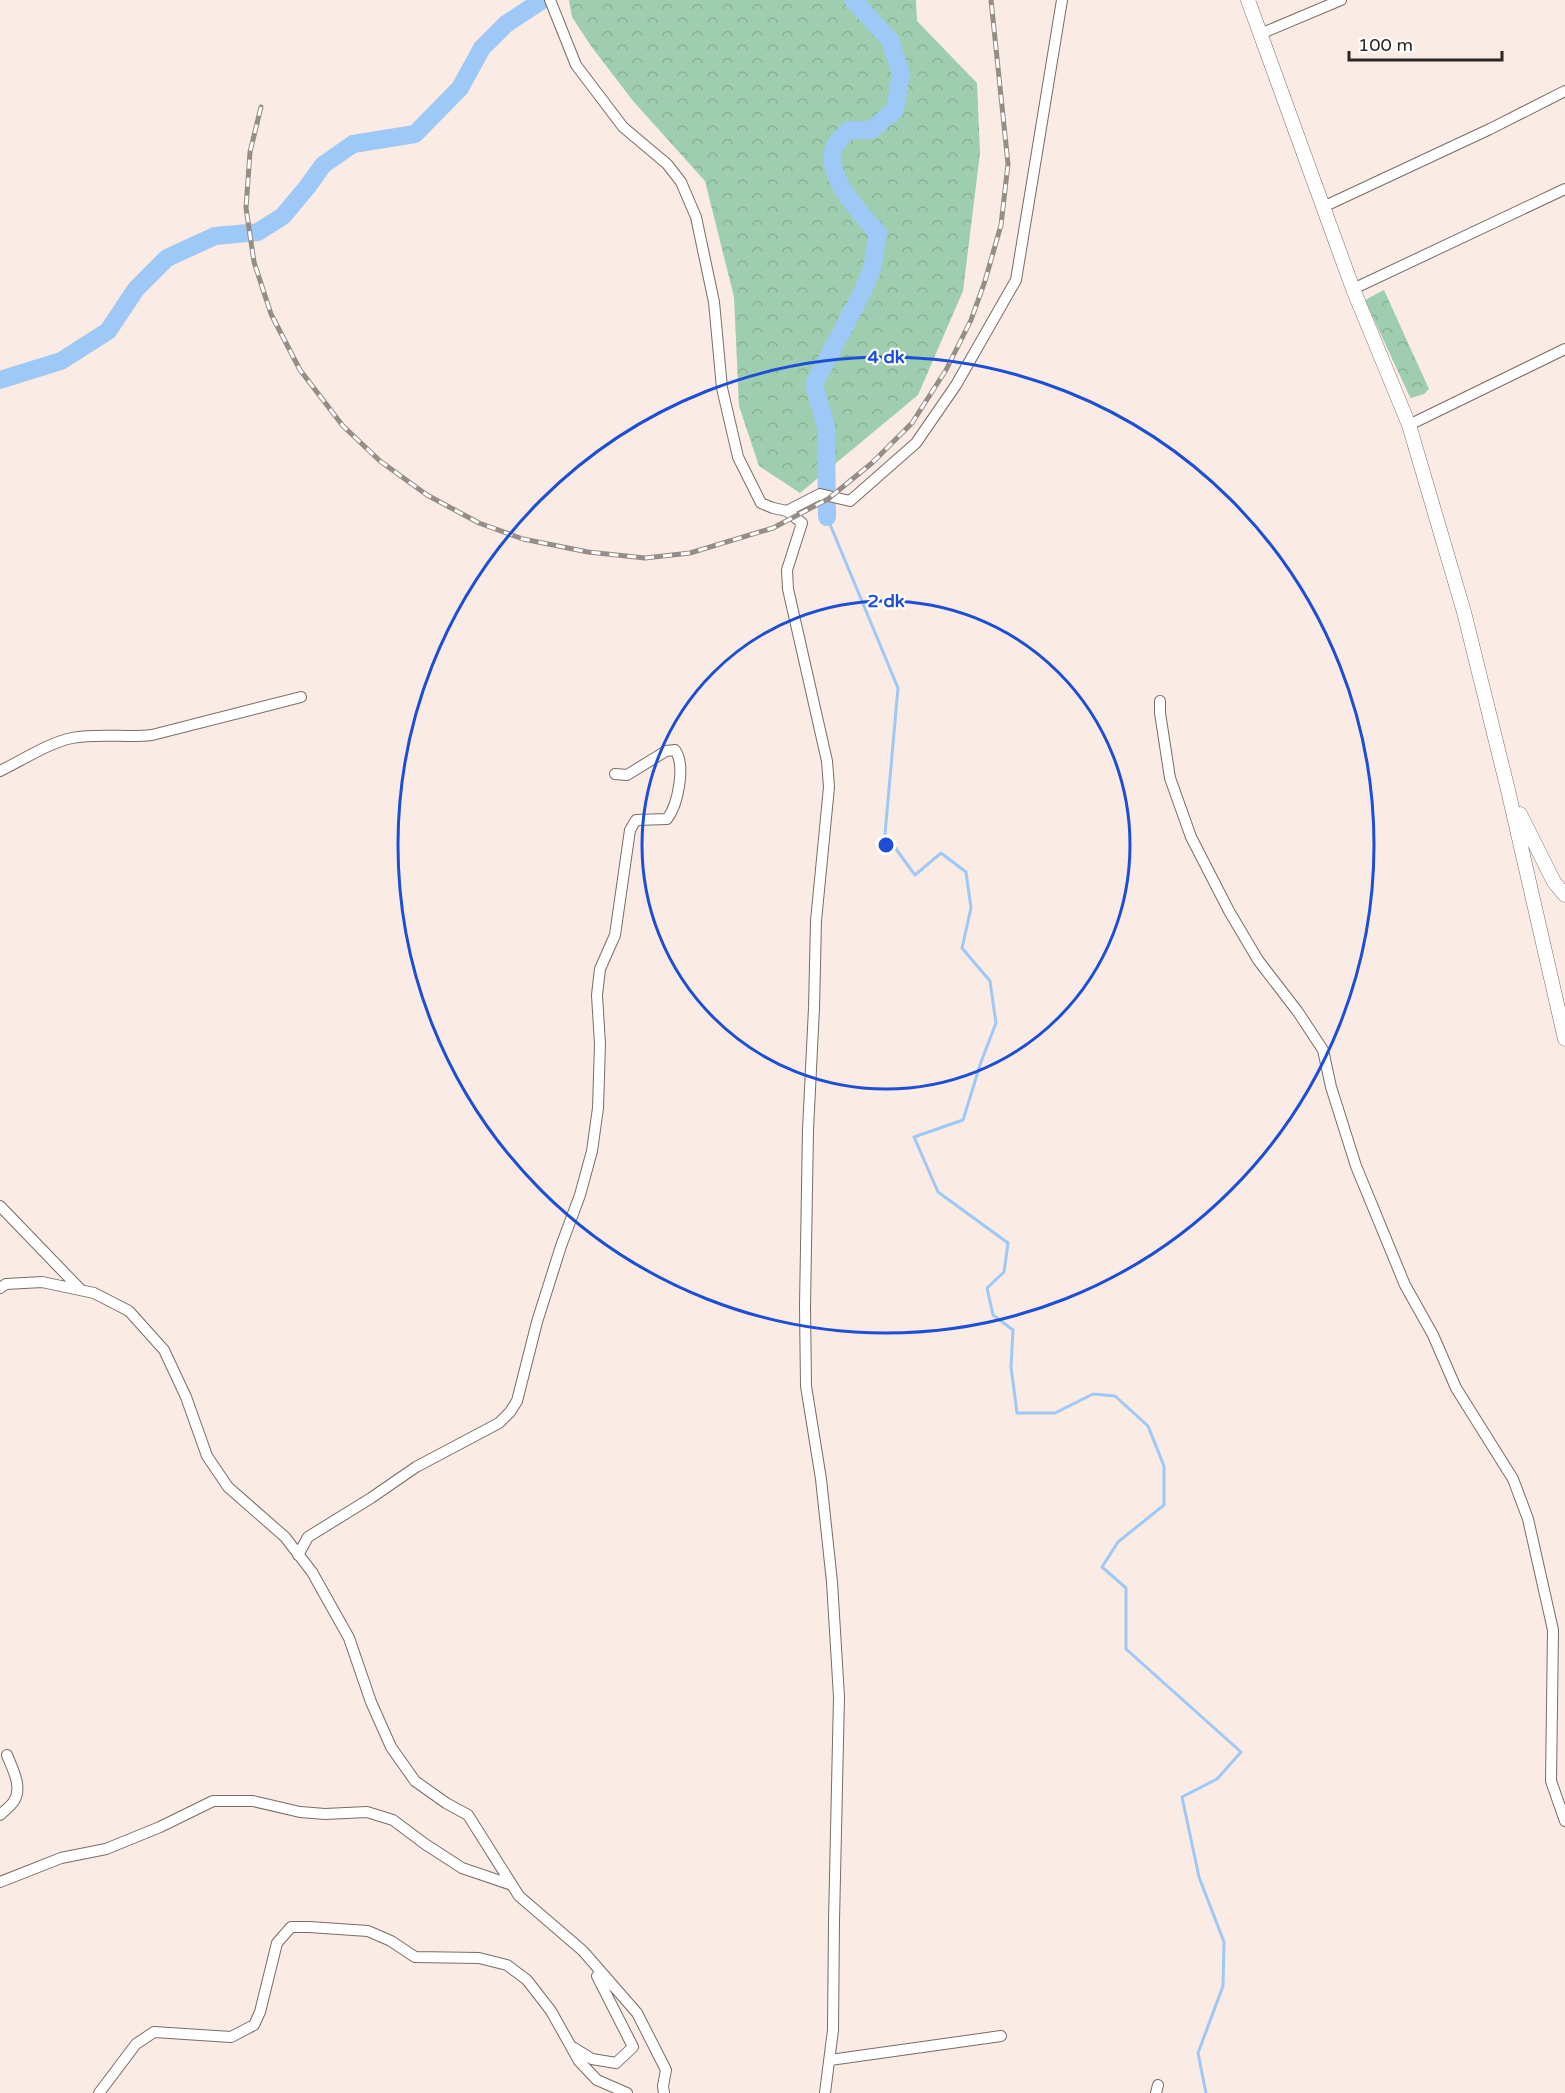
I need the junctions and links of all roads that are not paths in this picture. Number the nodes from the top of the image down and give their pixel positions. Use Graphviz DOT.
graph roads {
  1 [pos="550,0"];
  2 [pos="1062,0"];
  3 [pos="1248,0"];
  4 [pos="1341,0"];
  5 [pos="1260,34"];
  6 [pos="1565,91"];
  7 [pos="1565,189"];
  8 [pos="1323,207"];
  9 [pos="1353,289"];
  10 [pos="1565,349"];
  11 [pos="1409,425"];
  12 [pos="787,511"];
  13 [pos="301,697"];
  14 [pos="1160,701"];
  15 [pos="0,771"];
  16 [pos="615,774"];
  17 [pos="1508,790"];
  18 [pos="1565,895"];
  19 [pos="1565,1039"];
  20 [pos="0,1206"];
  21 [pos="0,1288"];
  22 [pos="81,1291"];
  23 [pos="298,1555"];
  24 [pos="7,1755"];
  25 [pos="0,1815"];
  26 [pos="1565,1821"];
  27 [pos="0,1882"];
  28 [pos="512,1885"];
  29 [pos="591,1962"];
  30 [pos="1001,2036"];
  31 [pos="570,2045"];
  32 [pos="830,2060"];
  33 [pos="99,2093"];
  34 [pos="627,2093"];
  35 [pos="664,2093"];
  36 [pos="825,2093"];
  1 -- 12 [label="street"];
  2 -- 12 [label="street"];
  3 -- 5 [label="main road"];
  4 -- 5 [label="street"];
  5 -- 8 [label="main road"];
  6 -- 8 [label="street"];
  7 -- 9 [label="street"];
  8 -- 9 [label="main road"];
  9 -- 11 [label="main road"];
  10 -- 11 [label="street"];
  11 -- 17 [label="main road"];
  12 -- 32 [label="street"];
  13 -- 15 [label="street"];
  14 -- 26 [label="street"];
  16 -- 23 [label="street"];
  17 -- 18 [label="main road"];
  17 -- 19 [label="main road"];
  20 -- 22 [label="street"];
  21 -- 22 [label="street"];
  22 -- 23 [label="street"];
  23 -- 28 [label="street"];
  24 -- 25 [label="street"];
  27 -- 28 [label="street"];
  28 -- 29 [label="street"];
  29 -- 31 [label="street"];
  29 -- 35 [label="street"];
  30 -- 32 [label="street"];
  31 -- 33 [label="street"];
  31 -- 34 [label="street"];
  32 -- 36 [label="street"];
}
